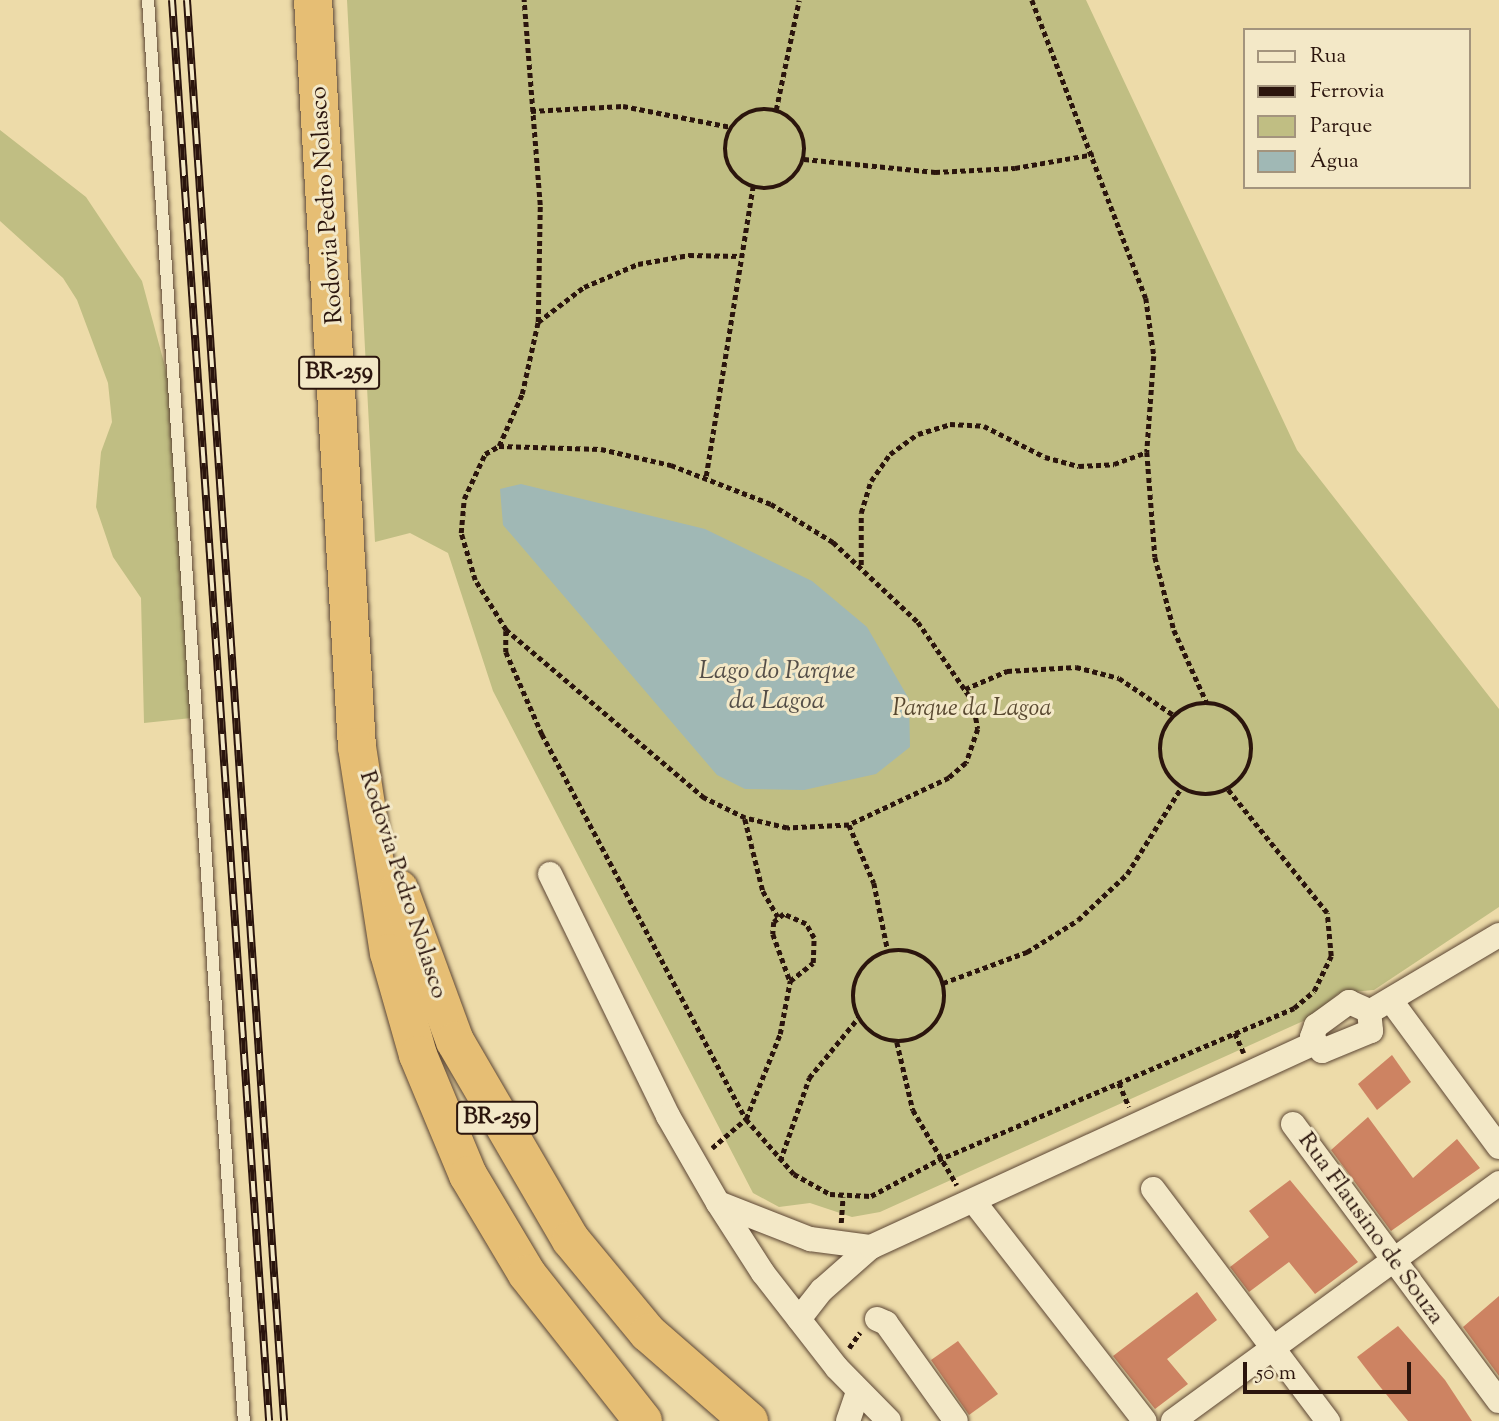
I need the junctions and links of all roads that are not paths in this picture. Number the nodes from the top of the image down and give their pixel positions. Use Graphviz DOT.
graph roads {
  1 [pos="148,0"];
  2 [pos="313,0"];
  3 [pos="357,747"];
  4 [pos="550,874"];
  5 [pos="1499,935"];
  6 [pos="1380,1006"];
  7 [pos="1314,1043"];
  8 [pos="1293,1124"];
  9 [pos="1499,1147"];
  10 [pos="1499,1183"];
  11 [pos="1153,1189"];
  12 [pos="718,1203"];
  13 [pos="974,1203"];
  14 [pos="872,1247"];
  15 [pos="1390,1261"];
  16 [pos="799,1319"];
  17 [pos="877,1320"];
  18 [pos="1271,1345"];
  19 [pos="858,1392"];
  20 [pos="1499,1401"];
  21 [pos="244,1421"];
  22 [pos="643,1421"];
  23 [pos="749,1421"];
  24 [pos="848,1421"];
  25 [pos="889,1421"];
  26 [pos="956,1421"];
  27 [pos="1144,1421"];
  28 [pos="1173,1421"];
  29 [pos="1328,1421"];
  1 -- 21 [label="lane"];
  2 -- 3 [label="highway, Rodovia Pedro Nolasco / BR-259"];
  3 -- 22 [label="highway, Rodovia Pedro Nolasco / BR-259"];
  3 -- 23 [label="highway, Rodovia Pedro Nolasco / BR-259"];
  4 -- 12 [label="street"];
  5 -- 6 [label="street"];
  6 -- 7 [label="street"];
  6 -- 7 [label="street"];
  6 -- 9 [label="street"];
  7 -- 13 [label="street"];
  8 -- 15 [label="street, Rua Flausino de Souza"];
  10 -- 15 [label="street"];
  11 -- 18 [label="street"];
  12 -- 14 [label="street"];
  12 -- 16 [label="street"];
  13 -- 14 [label="street"];
  13 -- 27 [label="street"];
  14 -- 16 [label="street"];
  15 -- 18 [label="street"];
  15 -- 20 [label="street, Rua Flausino de Souza"];
  16 -- 19 [label="street"];
  17 -- 26 [label="street"];
  18 -- 28 [label="street"];
  18 -- 29 [label="street"];
  19 -- 24 [label="street"];
  19 -- 25 [label="street"];
}
